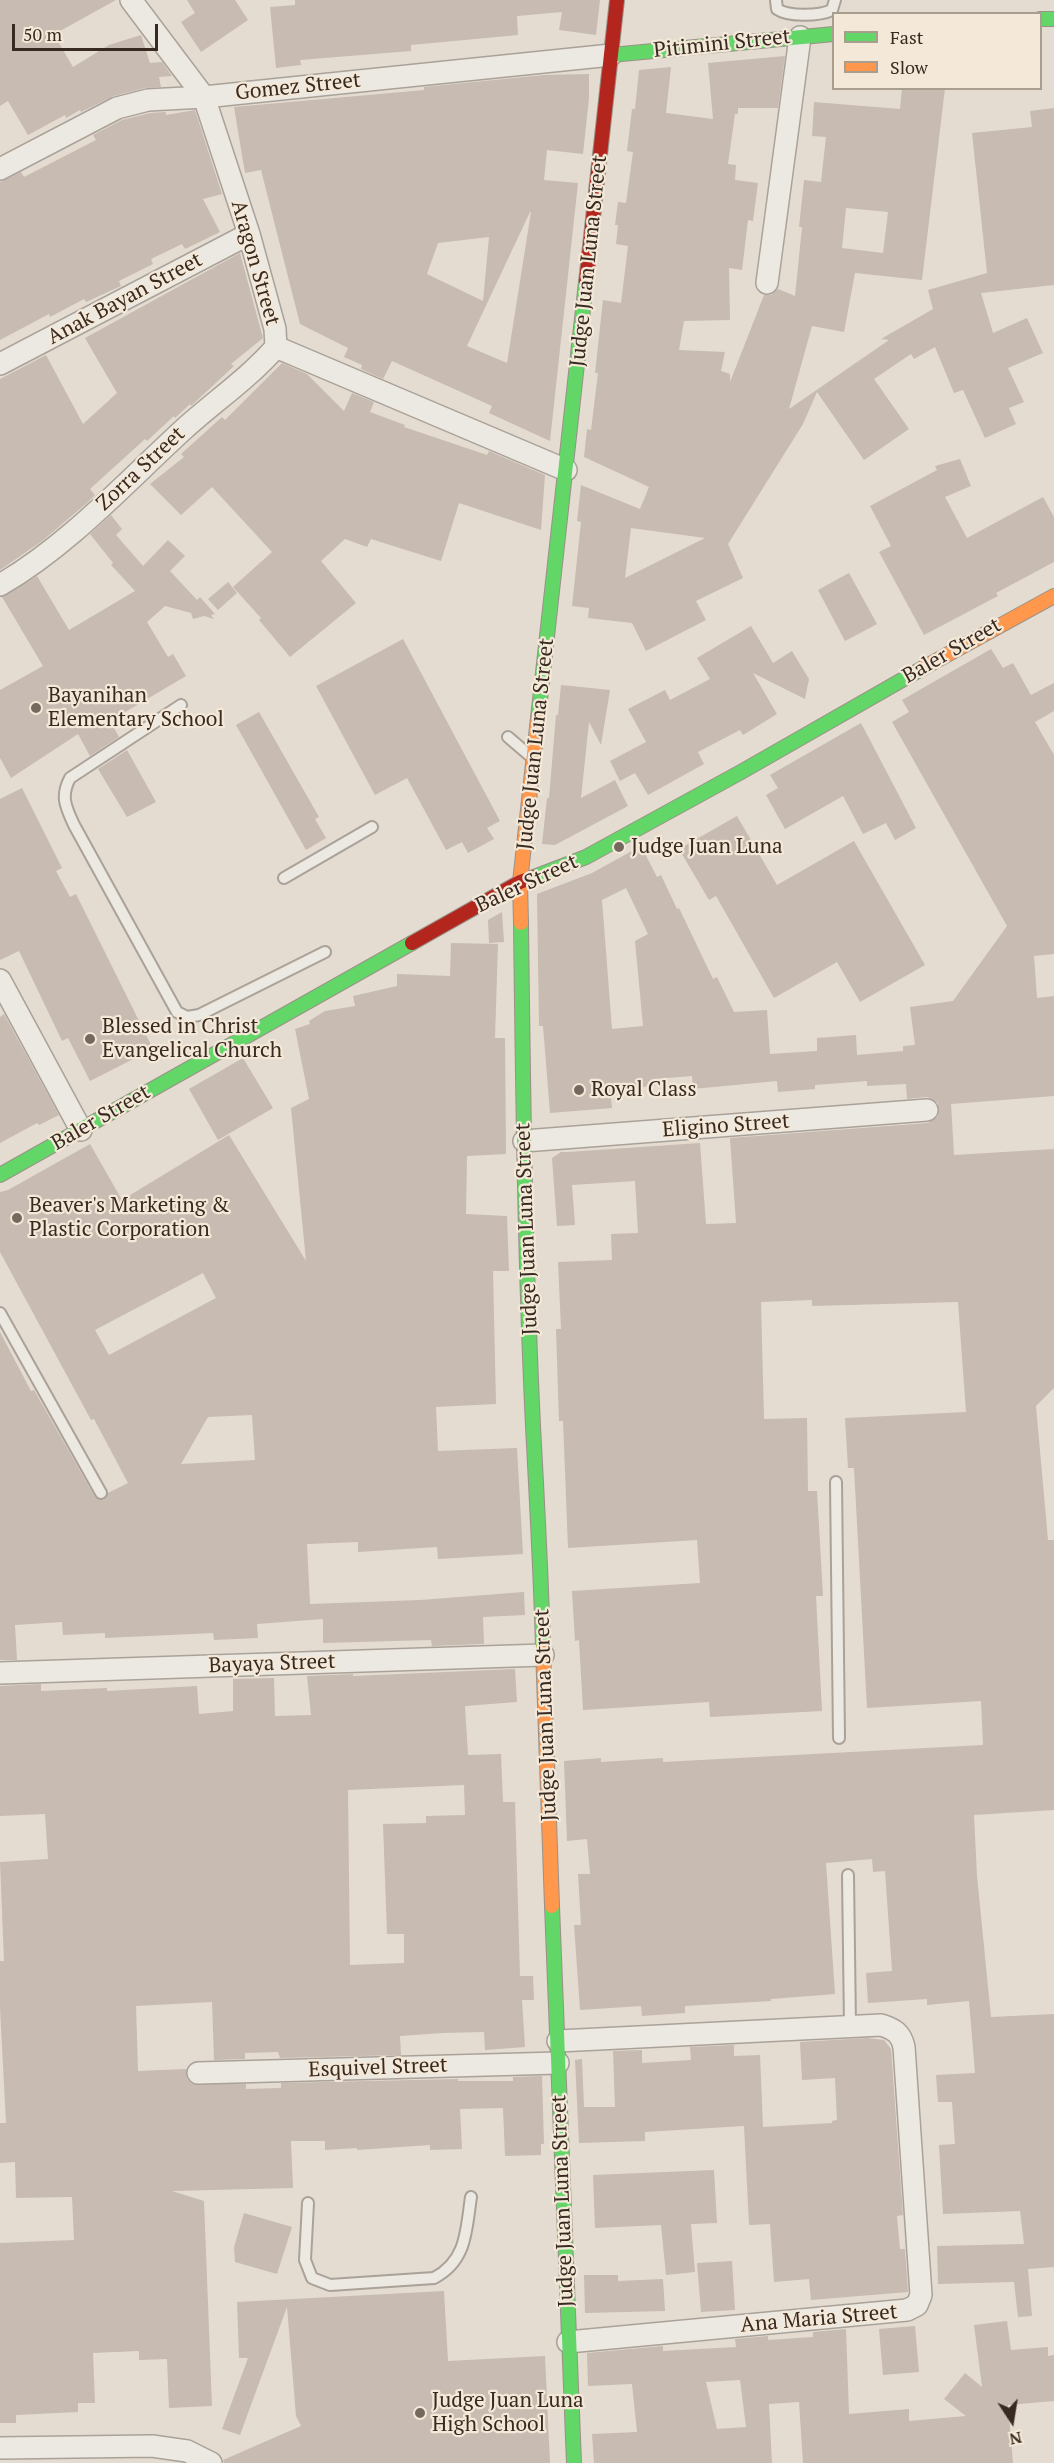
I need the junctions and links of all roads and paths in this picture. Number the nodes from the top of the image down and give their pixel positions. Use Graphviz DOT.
graph roads {
  1 [pos="131,0"];
  2 [pos="617,0"];
  3 [pos="776,0"];
  4 [pos="835,0"];
  5 [pos="802,13"];
  6 [pos="832,34"];
  7 [pos="800,37"];
  8 [pos="611,55"];
  9 [pos="204,97"];
  10 [pos="0,169"];
  11 [pos="249,234"];
  12 [pos="767,284"];
  13 [pos="276,347"];
  14 [pos="0,364"];
  15 [pos="566,470"];
  16 [pos="0,585"];
  17 [pos="1054,596"];
  18 [pos="181,705"];
  19 [pos="508,737"];
  20 [pos="534,759"];
  21 [pos="372,827"];
  22 [pos="284,878"];
  23 [pos="520,882"];
  24 [pos="325,952"];
  25 [pos="0,980"];
  26 [pos="927,1110"];
  27 [pos="81,1130"];
  28 [pos="524,1141"];
  29 [pos="0,1175"];
  30 [pos="0,1313"];
  31 [pos="836,1482"];
  32 [pos="101,1493"];
  33 [pos="543,1655"];
  34 [pos="0,1673"];
  35 [pos="839,1738"];
  36 [pos="848,1875"];
  37 [pos="850,2026"];
  38 [pos="558,2041"];
  39 [pos="558,2063"];
  40 [pos="198,2073"];
  41 [pos="471,2197"];
  42 [pos="308,2203"];
  43 [pos="568,2342"];
  44 [pos="0,2448"];
  45 [pos="211,2463"];
  46 [pos="574,2463"];
  1 -- 9 [label="street, Aragon Street"];
  2 -- 8 [label="street, Judge Juan Luna Street"];
  3 -- 5 [label="lane"];
  4 -- 5 [label="lane"];
  5 -- 7 [label="lane"];
  6 -- 7 [label="street, Pitimini Street"];
  7 -- 8 [label="street, Pitimini Street"];
  7 -- 12 [label="street"];
  8 -- 9 [label="street, Gomez Street"];
  8 -- 15 [label="street, Judge Juan Luna Street"];
  9 -- 10 [label="street, Gomez Street"];
  9 -- 11 [label="street, Aragon Street"];
  11 -- 13 [label="street, Aragon Street"];
  11 -- 14 [label="street, Anak Bayan Street"];
  13 -- 15 [label="street, Aragon Street"];
  13 -- 16 [label="street, Zorra Street"];
  15 -- 20 [label="street, Judge Juan Luna Street"];
  17 -- 23 [label="street, Baler Street"];
  18 -- 24 [label="lane"];
  19 -- 20 [label="lane"];
  20 -- 23 [label="street, Judge Juan Luna Street"];
  21 -- 22 [label="lane"];
  23 -- 27 [label="street, Baler Street"];
  23 -- 28 [label="street, Judge Juan Luna Street"];
  25 -- 27 [label="street"];
  26 -- 28 [label="street, Eligino Street"];
  27 -- 29 [label="street, Baler Street"];
  28 -- 33 [label="street, Judge Juan Luna Street"];
  30 -- 32 [label="lane"];
  31 -- 35 [label="lane"];
  33 -- 34 [label="street, Bayaya Street"];
  33 -- 38 [label="street, Judge Juan Luna Street"];
  36 -- 37 [label="lane"];
  37 -- 38 [label="street"];
  37 -- 43 [label="street, Ana Maria Street"];
  38 -- 39 [label="street, Judge Juan Luna Street"];
  39 -- 40 [label="street, Esquivel Street"];
  39 -- 43 [label="street, Judge Juan Luna Street"];
  41 -- 42 [label="lane"];
  43 -- 46 [label="street, Judge Juan Luna Street"];
  44 -- 45 [label="street"];
}
